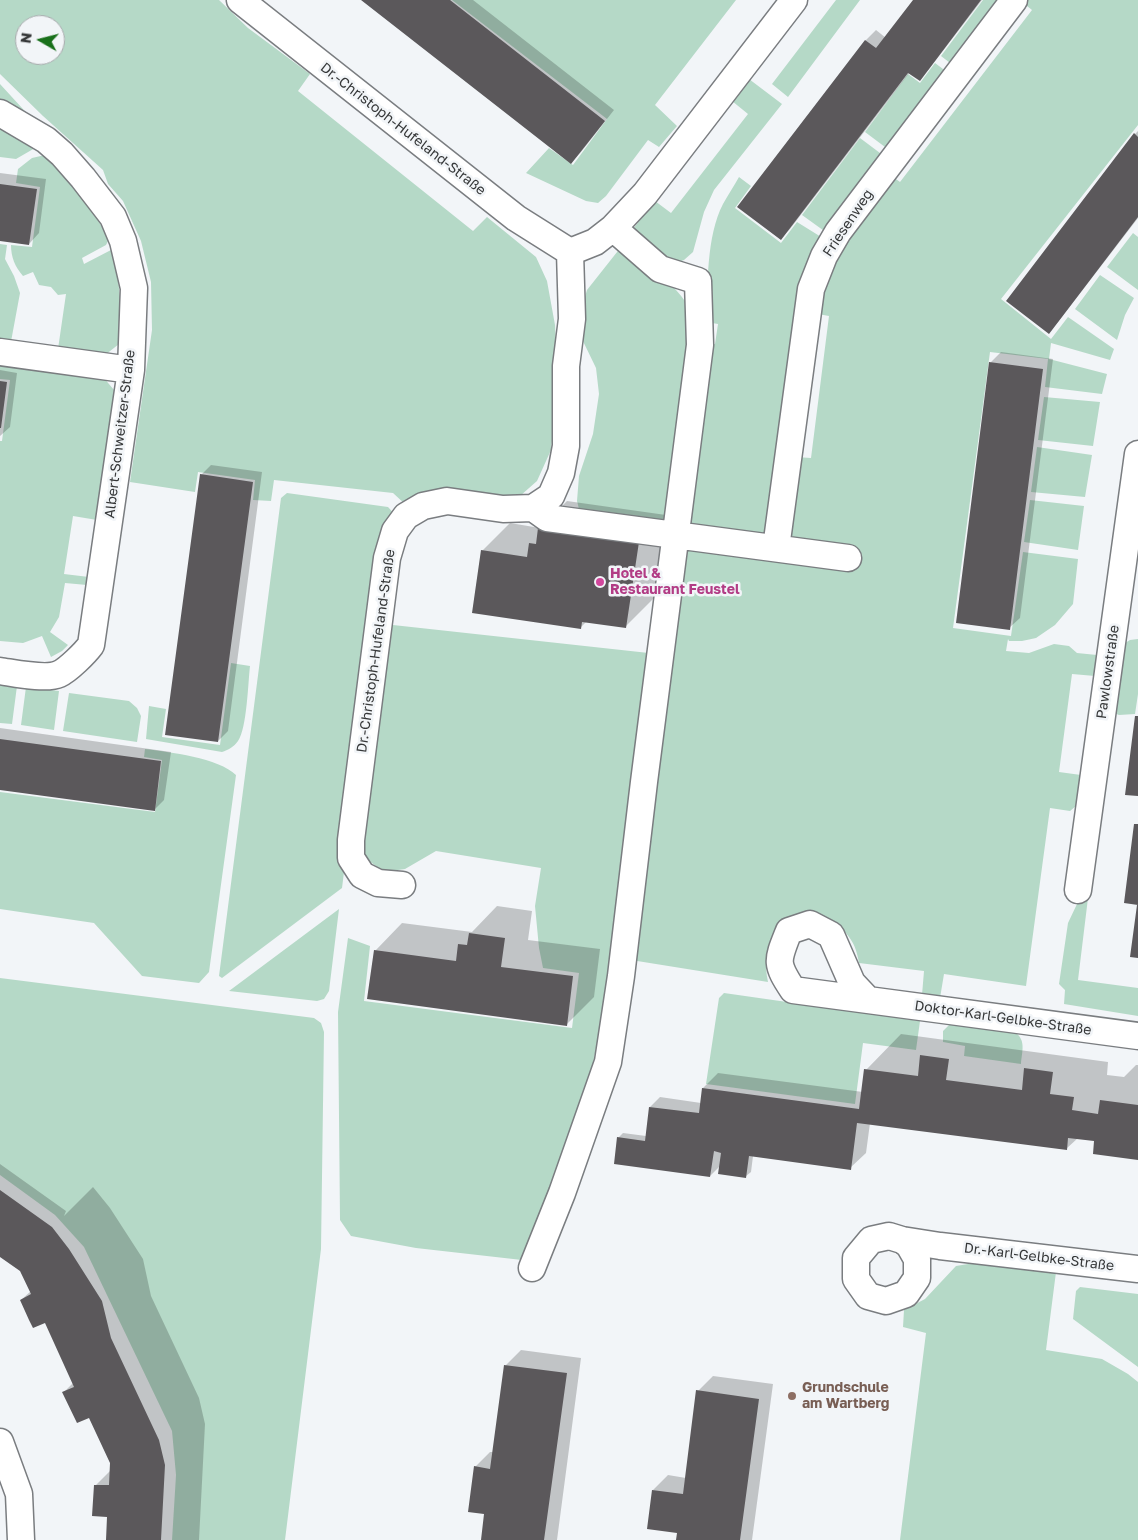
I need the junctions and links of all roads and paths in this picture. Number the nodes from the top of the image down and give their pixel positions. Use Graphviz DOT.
graph roads {
  1 [pos="240,0"];
  2 [pos="794,0"];
  3 [pos="1014,0"];
  4 [pos="0,113"];
  5 [pos="613,228"];
  6 [pos="570,252"];
  7 [pos="0,352"];
  8 [pos="131,370"];
  9 [pos="1138,454"];
  10 [pos="533,508"];
  11 [pos="676,535"];
  12 [pos="776,548"];
  13 [pos="848,558"];
  14 [pos="0,671"];
  15 [pos="402,885"];
  16 [pos="1078,890"];
  17 [pos="868,1000"];
  18 [pos="1138,1036"];
  19 [pos="902,1240"];
  20 [pos="940,1246"];
  21 [pos="532,1268"];
  22 [pos="1138,1269"];
  23 [pos="917,1278"];
  24 [pos="0,1442"];
  25 [pos="14,1535"];
  1 -- 6 [label="street, Dr.-Christoph-Hufeland-Straße"];
  2 -- 5 [label="street"];
  3 -- 12 [label="street, Friesenweg"];
  4 -- 8 [label="street, Albert-Schweitzer-Straße"];
  5 -- 6 [label="street"];
  5 -- 11 [label="street"];
  6 -- 10 [label="street"];
  7 -- 8 [label="street"];
  8 -- 14 [label="street, Albert-Schweitzer-Straße"];
  9 -- 16 [label="street, Pawlowstraße"];
  10 -- 11 [label="street, Dr.-Christoph-Hufeland-Straße"];
  10 -- 15 [label="street, Dr.-Christoph-Hufeland-Straße"];
  11 -- 12 [label="street, Dr.-Christoph-Hufeland-Straße"];
  11 -- 21 [label="street"];
  12 -- 13 [label="street, Dr.-Christoph-Hufeland-Straße"];
  17 -- 18 [label="street, Doktor-Karl-Gelbke-Straße"];
  19 -- 20 [label="street"];
  19 -- 23 [label="street"];
  19 -- 23 [label="street"];
  20 -- 22 [label="street, Dr.-Karl-Gelbke-Straße"];
  20 -- 23 [label="street"];
  24 -- 25 [label="street"];
}
